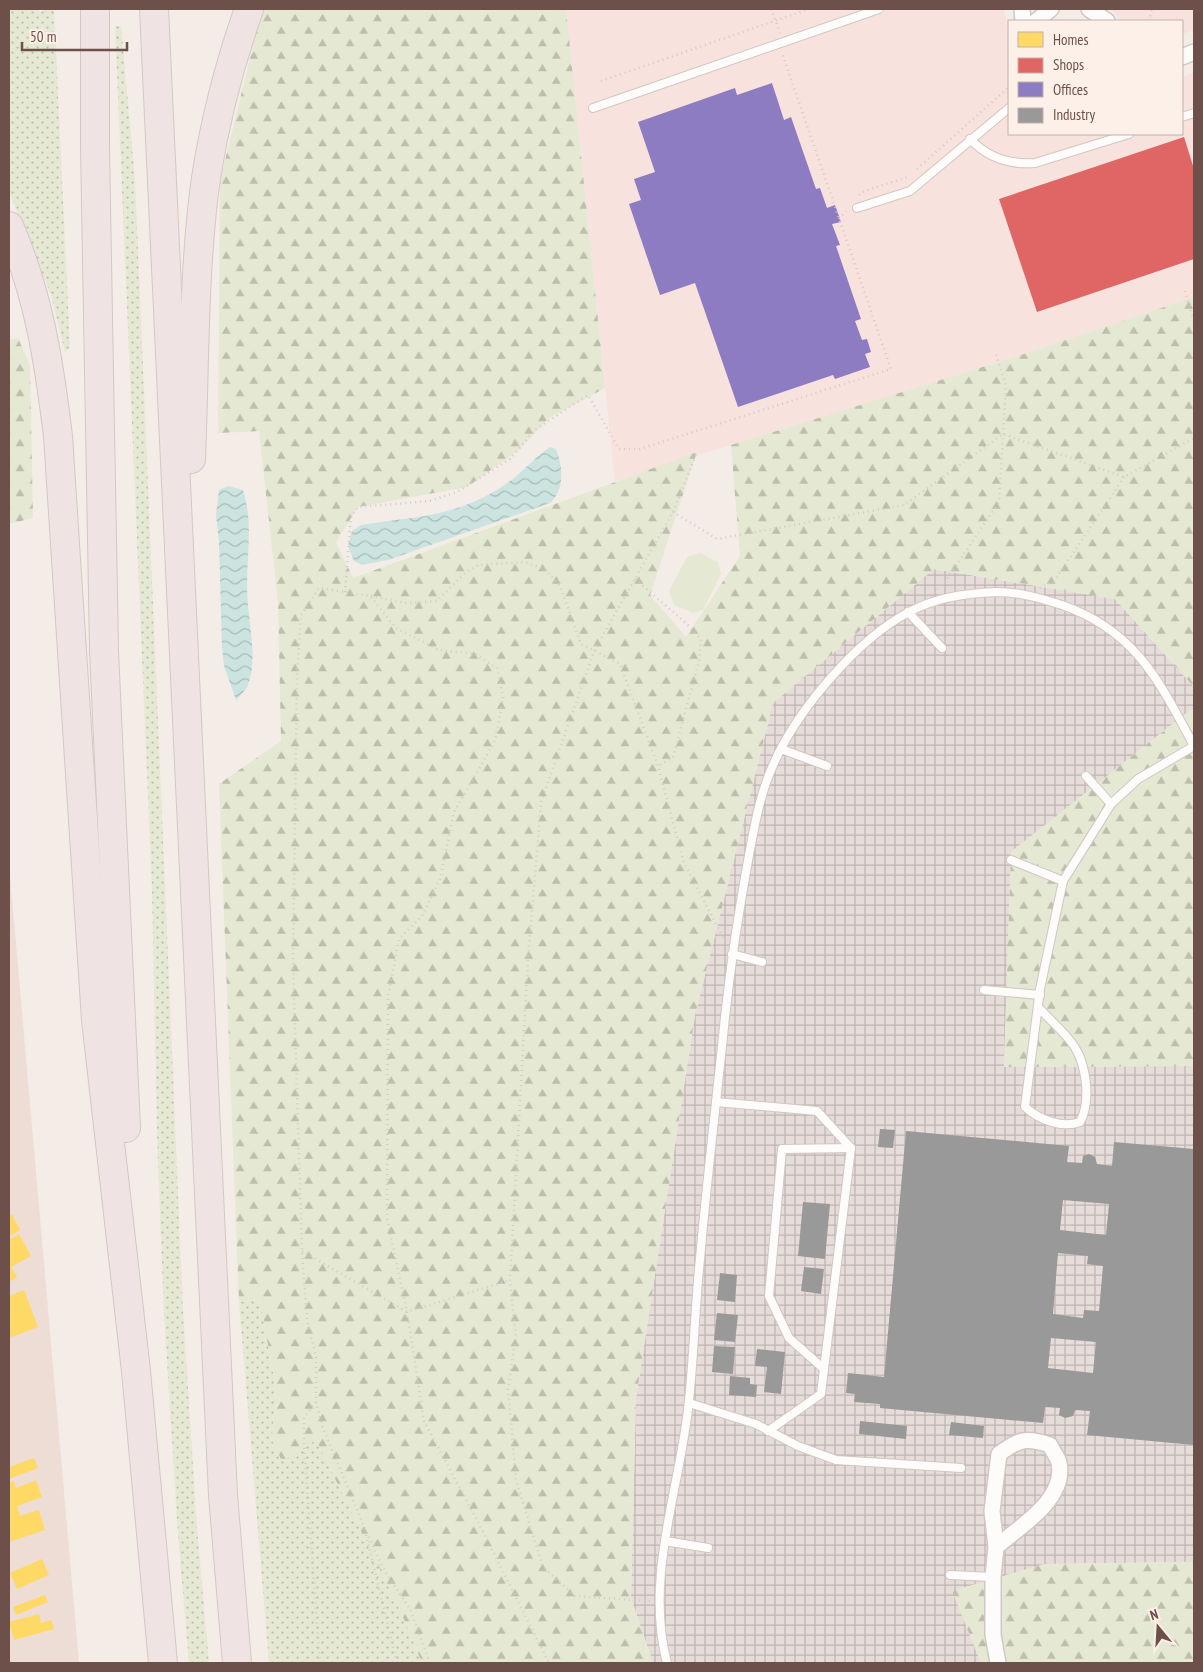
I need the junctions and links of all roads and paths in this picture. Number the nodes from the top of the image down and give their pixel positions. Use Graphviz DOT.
graph roads {
  1 [pos="83,9"];
  2 [pos="95,9"];
  3 [pos="148,9"];
  4 [pos="154,9"];
  5 [pos="249,9"];
  6 [pos="771,9"];
  7 [pos="809,9"];
  8 [pos="879,9"];
  9 [pos="1051,9"];
  10 [pos="1090,9"];
  11 [pos="776,20"];
  12 [pos="1037,20"];
  13 [pos="1106,20"];
  14 [pos="780,43"];
  15 [pos="601,81"];
  16 [pos="1008,88"];
  17 [pos="158,106"];
  18 [pos="593,108"];
  19 [pos="1007,108"];
  20 [pos="1126,135"];
  21 [pos="970,139"];
  22 [pos="95,148"];
  23 [pos="854,206"];
  24 [pos="839,219"];
  25 [pos="9,226"];
  26 [pos="1185,291"];
  27 [pos="1194,321"];
  28 [pos="996,355"];
  29 [pos="1003,434"];
  30 [pos="1194,438"];
  31 [pos="697,452"];
  32 [pos="1124,477"];
  33 [pos="673,512"];
  34 [pos="635,579"];
  35 [pos="345,592"];
  36 [pos="1027,595"];
  37 [pos="370,596"];
  38 [pos="908,612"];
  39 [pos="184,637"];
  40 [pos="942,648"];
  41 [pos="595,650"];
  42 [pos="781,749"];
  43 [pos="658,766"];
  44 [pos="827,766"];
  45 [pos="1086,776"];
  46 [pos="1111,804"];
  47 [pos="1011,860"];
  48 [pos="1063,881"];
  49 [pos="732,954"];
  50 [pos="762,962"];
  51 [pos="984,990"];
  52 [pos="1040,995"];
  53 [pos="1038,1007"];
  54 [pos="716,1102"];
  55 [pos="851,1148"];
  56 [pos="302,1251"];
  57 [pos="510,1280"];
  58 [pos="407,1312"];
  59 [pos="824,1369"];
  60 [pos="136,1371"];
  61 [pos="316,1402"];
  62 [pos="689,1403"];
  63 [pos="768,1431"];
  64 [pos="960,1468"];
  65 [pos="365,1529"];
  66 [pos="665,1540"];
  67 [pos="996,1547"];
  68 [pos="708,1548"];
  69 [pos="950,1575"];
  70 [pos="993,1577"];
  71 [pos="659,1600"];
  72 [pos="995,1662"];
  73 [pos="163,1663"];
  74 [pos="237,1663"];
  75 [pos="320,1663"];
  76 [pos="397,1663"];
  77 [pos="430,1663"];
  78 [pos="549,1663"];
  79 [pos="667,1663"];
  1 -- 22 [label="highway"];
  2 -- 22 [label="highway"];
  3 -- 17 [label="highway"];
  4 -- 17 [label="highway"];
  5 -- 39 [label="highway"];
  6 -- 11 [label="path"];
  7 -- 11 [label="path"];
  8 -- 14 [label="lane"];
  9 -- 12 [label="street"];
  10 -- 13 [label="street"];
  11 -- 14 [label="path"];
  11 -- 15 [label="path"];
  14 -- 18 [label="lane"];
  14 -- 24 [label="path"];
  16 -- 23 [label="path"];
  17 -- 39 [label="highway"];
  19 -- 21 [label="lane"];
  20 -- 21 [label="lane"];
  21 -- 23 [label="lane"];
  22 -- 60 [label="highway"];
  23 -- 24 [label="path"];
  24 -- 35 [label="path"];
  25 -- 60 [label="highway"];
  26 -- 27 [label="path"];
  28 -- 29 [label="path"];
  29 -- 32 [label="path"];
  29 -- 33 [label="path"];
  29 -- 38 [label="path"];
  30 -- 32 [label="path"];
  31 -- 33 [label="path"];
  32 -- 36 [label="path"];
  33 -- 34 [label="path"];
  34 -- 41 [label="path"];
  34 -- 43 [label="path"];
  35 -- 37 [label="path"];
  35 -- 56 [label="path"];
  36 -- 38 [label="lane"];
  36 -- 46 [label="lane"];
  37 -- 41 [label="path"];
  37 -- 58 [label="path"];
  38 -- 40 [label="lane"];
  38 -- 42 [label="lane"];
  39 -- 74 [label="highway"];
  41 -- 43 [label="path"];
  41 -- 57 [label="path"];
  42 -- 44 [label="lane"];
  42 -- 49 [label="lane"];
  43 -- 49 [label="path"];
  45 -- 46 [label="lane"];
  46 -- 48 [label="lane"];
  47 -- 48 [label="lane"];
  48 -- 52 [label="lane"];
  49 -- 50 [label="lane"];
  49 -- 54 [label="lane"];
  51 -- 52 [label="lane"];
  52 -- 53 [label="lane"];
  53 -- 53 [label="lane"];
  54 -- 55 [label="lane"];
  54 -- 62 [label="lane"];
  55 -- 59 [label="lane"];
  55 -- 59 [label="lane"];
  56 -- 58 [label="path"];
  56 -- 61 [label="path"];
  57 -- 58 [label="path"];
  57 -- 71 [label="path"];
  58 -- 78 [label="path"];
  59 -- 63 [label="lane"];
  60 -- 73 [label="highway"];
  61 -- 65 [label="path"];
  61 -- 75 [label="path"];
  62 -- 63 [label="lane"];
  62 -- 66 [label="lane"];
  63 -- 64 [label="lane"];
  65 -- 76 [label="path"];
  65 -- 77 [label="path"];
  66 -- 68 [label="lane"];
  66 -- 71 [label="lane"];
  67 -- 67 [label="street"];
  67 -- 70 [label="street"];
  69 -- 70 [label="lane"];
  70 -- 72 [label="street"];
  71 -- 79 [label="lane"];
}
